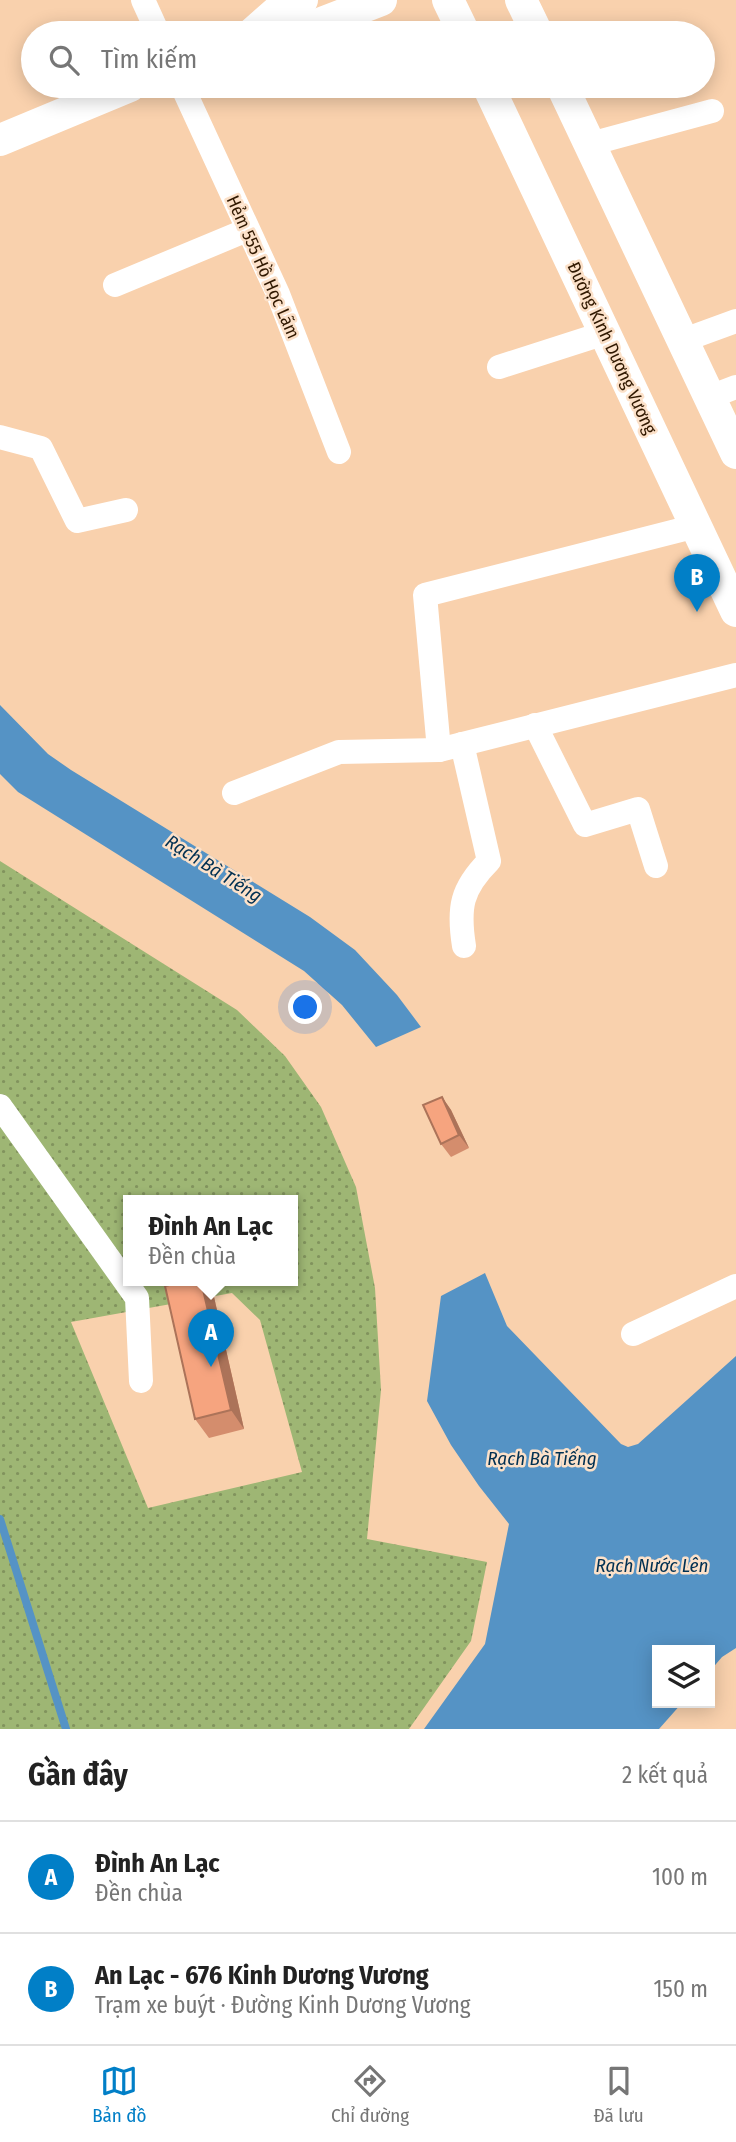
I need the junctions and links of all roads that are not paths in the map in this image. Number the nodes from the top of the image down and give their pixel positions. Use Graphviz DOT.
graph roads {
  1 [pos="143,0"];
  2 [pos="302,0"];
  3 [pos="381,0"];
  4 [pos="448,0"];
  5 [pos="521,0"];
  6 [pos="153,21"];
  7 [pos="269,21"];
  8 [pos="327,21"];
  9 [pos="458,21"];
  10 [pos="531,21"];
  11 [pos="101,98"];
  12 [pos="187,98"];
  13 [pos="494,98"];
  14 [pos="568,98"];
  15 [pos="712,111"];
  16 [pos="0,140"];
  17 [pos="590,144"];
  18 [pos="247,230"];
  19 [pos="115,285"];
  20 [pos="736,321"];
  21 [pos="605,333"];
  22 [pos="684,340"];
  23 [pos="499,368"];
  24 [pos="723,392"];
  25 [pos="0,437"];
  26 [pos="339,452"];
  27 [pos="736,453"];
  28 [pos="126,510"];
  29 [pos="696,526"];
  30 [pos="736,611"];
  31 [pos="736,675"];
  32 [pos="535,725"];
  33 [pos="450,747"];
  34 [pos="234,793"];
  35 [pos="656,866"];
  36 [pos="464,946"];
  37 [pos="0,1106"];
  38 [pos="123,1278"];
  39 [pos="128,1286"];
  40 [pos="736,1286"];
  41 [pos="633,1334"];
  42 [pos="141,1381"];
  1 -- 6 [label="street"];
  2 -- 7 [label="main road"];
  3 -- 8 [label="main road"];
  4 -- 9 [label="main road"];
  5 -- 10 [label="main road"];
  11 -- 16 [label="main road"];
  12 -- 18 [label="street, Hẻm 555 Hồ Học Lãm"];
  13 -- 21 [label="main road, Đường Kinh Dương Vương"];
  14 -- 17 [label="main road"];
  15 -- 17 [label="street"];
  17 -- 22 [label="main road"];
  18 -- 19 [label="street"];
  18 -- 26 [label="street, Hẻm 555 Hồ Học Lãm"];
  20 -- 22 [label="street"];
  21 -- 23 [label="street"];
  21 -- 29 [label="main road, Đường Kinh Dương Vương"];
  22 -- 24 [label="main road"];
  24 -- 27 [label="main road"];
  25 -- 28 [label="street"];
  29 -- 30 [label="main road, Đường Kinh Dương Vương"];
  29 -- 33 [label="street"];
  31 -- 32 [label="street"];
  32 -- 33 [label="street"];
  32 -- 35 [label="street"];
  33 -- 34 [label="street"];
  33 -- 36 [label="street"];
  37 -- 38 [label="street"];
  39 -- 42 [label="street"];
  40 -- 41 [label="street"];
}
